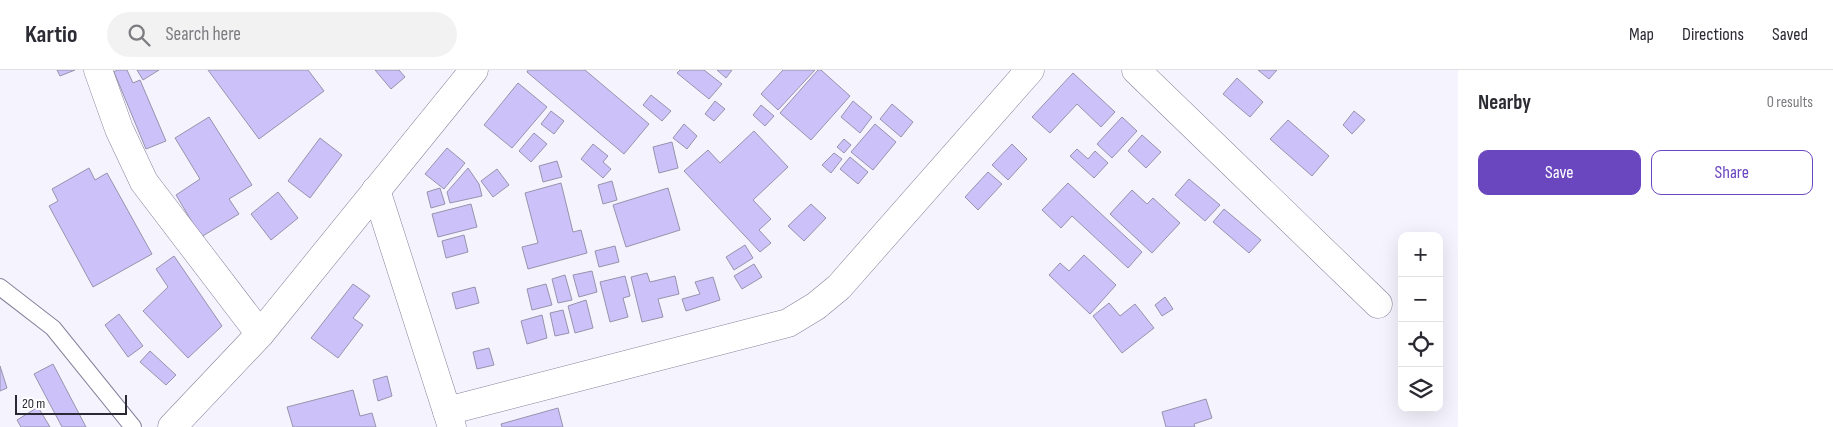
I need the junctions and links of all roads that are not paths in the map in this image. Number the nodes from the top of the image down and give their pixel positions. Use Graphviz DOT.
graph roads {
  1 [pos="98,70"];
  2 [pos="474,70"];
  3 [pos="1030,70"];
  4 [pos="1136,70"];
  5 [pos="376,190"];
  6 [pos="0,287"];
  7 [pos="1378,304"];
  8 [pos="260,334"];
  9 [pos="449,419"];
  10 [pos="133,427"];
  11 [pos="172,427"];
  1 -- 8 [label="street"];
  2 -- 5 [label="street"];
  3 -- 9 [label="street"];
  4 -- 7 [label="street"];
  5 -- 8 [label="street"];
  5 -- 9 [label="street"];
  6 -- 10 [label="lane"];
  8 -- 11 [label="street"];
}
